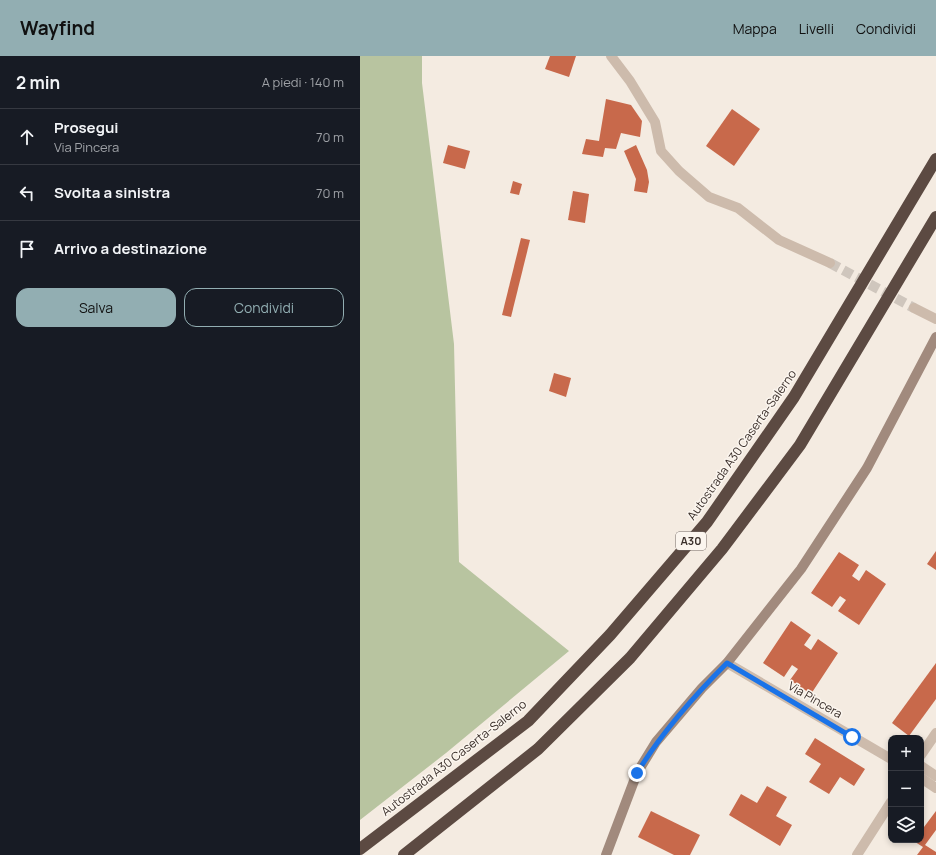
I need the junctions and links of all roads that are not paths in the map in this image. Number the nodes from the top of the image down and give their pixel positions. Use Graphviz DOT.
graph roads {
  1 [pos="611,56"];
  2 [pos="936,159"];
  3 [pos="936,218"];
  4 [pos="830,263"];
  5 [pos="914,308"];
  6 [pos="936,319"];
  7 [pos="936,337"];
  8 [pos="727,663"];
  9 [pos="936,733"];
  10 [pos="924,751"];
  11 [pos="888,757"];
  12 [pos="924,768"];
  13 [pos="936,776"];
  14 [pos="924,780"];
  15 [pos="936,788"];
  16 [pos="888,807"];
  17 [pos="360,850"];
  18 [pos="404,855"];
  19 [pos="606,855"];
  20 [pos="857,855"];
  1 -- 4 [label="street"];
  2 -- 17 [label="highway, Autostrada A30 Caserta-Salerno / A30"];
  3 -- 18 [label="highway, A30"];
  5 -- 6 [label="street"];
  7 -- 8 [label="main road"];
  8 -- 11 [label="street, Via Pincera"];
  8 -- 19 [label="main road"];
  9 -- 10 [label="street"];
  12 -- 13 [label="street"];
  14 -- 15 [label="street"];
  16 -- 20 [label="street"];
}
